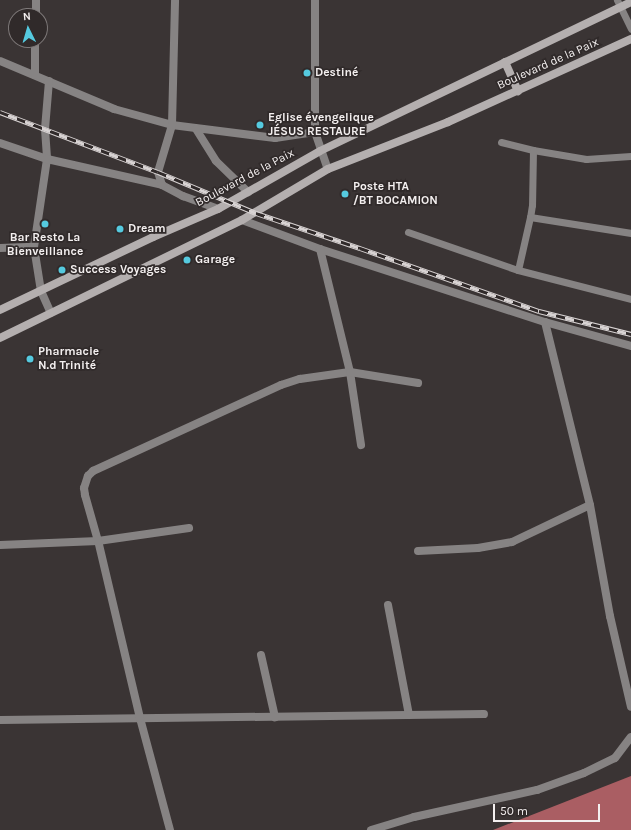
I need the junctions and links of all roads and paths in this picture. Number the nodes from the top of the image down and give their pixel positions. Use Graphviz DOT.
graph roads {
  1 [pos="175,0"];
  2 [pos="315,0"];
  3 [pos="631,2"];
  4 [pos="618,4"];
  5 [pos="631,29"];
  6 [pos="631,39"];
  7 [pos="35,48"];
  8 [pos="0,61"];
  9 [pos="505,62"];
  10 [pos="35,75"];
  11 [pos="49,81"];
  12 [pos="518,91"];
  13 [pos="172,125"];
  14 [pos="196,129"];
  15 [pos="314,132"];
  16 [pos="0,142"];
  17 [pos="501,142"];
  18 [pos="533,150"];
  19 [pos="320,151"];
  20 [pos="631,156"];
  21 [pos="47,159"];
  22 [pos="328,169"];
  23 [pos="162,185"];
  24 [pos="248,192"];
  25 [pos="218,209"];
  26 [pos="530,217"];
  27 [pos="242,220"];
  28 [pos="408,232"];
  29 [pos="631,233"];
  30 [pos="34,247"];
  31 [pos="0,248"];
  32 [pos="320,248"];
  33 [pos="518,270"];
  34 [pos="41,291"];
  35 [pos="631,299"];
  36 [pos="0,310"];
  37 [pos="51,313"];
  38 [pos="545,322"];
  39 [pos="0,338"];
  40 [pos="631,346"];
  41 [pos="350,372"];
  42 [pos="418,383"];
  43 [pos="361,445"];
  44 [pos="590,505"];
  45 [pos="189,528"];
  46 [pos="98,541"];
  47 [pos="0,545"];
  48 [pos="418,551"];
  49 [pos="388,605"];
  50 [pos="261,655"];
  51 [pos="631,707"];
  52 [pos="484,714"];
  53 [pos="409,715"];
  54 [pos="274,717"];
  55 [pos="140,718"];
  56 [pos="0,720"];
  57 [pos="631,737"];
  58 [pos="170,830"];
  59 [pos="371,830"];
  1 -- 13 [label="street"];
  2 -- 15 [label="street"];
  3 -- 4 [label="main road, Boulevard de la Paix"];
  4 -- 5 [label="lane"];
  4 -- 9 [label="main road, Boulevard de la Paix"];
  6 -- 12 [label="main road, Boulevard de la Paix"];
  7 -- 10 [label="street"];
  8 -- 10 [label="street"];
  9 -- 12 [label="main road"];
  9 -- 19 [label="main road, Boulevard de la Paix"];
  10 -- 11 [label="street"];
  11 -- 13 [label="street"];
  11 -- 21 [label="street"];
  12 -- 22 [label="main road, Boulevard de la Paix"];
  13 -- 14 [label="street"];
  13 -- 23 [label="street"];
  14 -- 15 [label="street"];
  14 -- 24 [label="street"];
  15 -- 19 [label="street"];
  16 -- 21 [label="street"];
  17 -- 18 [label="lane"];
  18 -- 20 [label="lane"];
  18 -- 26 [label="lane"];
  19 -- 22 [label="street"];
  19 -- 24 [label="main road, Boulevard de la Paix"];
  21 -- 23 [label="street"];
  21 -- 30 [label="street"];
  22 -- 27 [label="main road, Boulevard de la Paix"];
  23 -- 25 [label="street"];
  24 -- 25 [label="main road, Boulevard de la Paix"];
  25 -- 34 [label="main road, Boulevard de la Paix"];
  26 -- 29 [label="lane"];
  26 -- 33 [label="lane"];
  27 -- 32 [label="street"];
  27 -- 37 [label="main road, Boulevard de la Paix"];
  28 -- 33 [label="lane"];
  30 -- 31 [label="street"];
  30 -- 34 [label="street"];
  32 -- 38 [label="street"];
  32 -- 41 [label="street"];
  33 -- 35 [label="lane"];
  34 -- 36 [label="main road, Boulevard de la Paix"];
  34 -- 37 [label="street"];
  37 -- 39 [label="main road, Boulevard de la Paix"];
  38 -- 40 [label="street"];
  38 -- 44 [label="street"];
  41 -- 42 [label="street"];
  41 -- 43 [label="street"];
  41 -- 46 [label="street"];
  44 -- 48 [label="street"];
  44 -- 51 [label="street"];
  45 -- 46 [label="street"];
  46 -- 47 [label="street"];
  46 -- 55 [label="street"];
  49 -- 53 [label="street"];
  50 -- 54 [label="street"];
  52 -- 53 [label="street"];
  53 -- 54 [label="street"];
  54 -- 55 [label="street"];
  55 -- 56 [label="street"];
  55 -- 58 [label="street"];
  57 -- 59 [label="street"];
}
